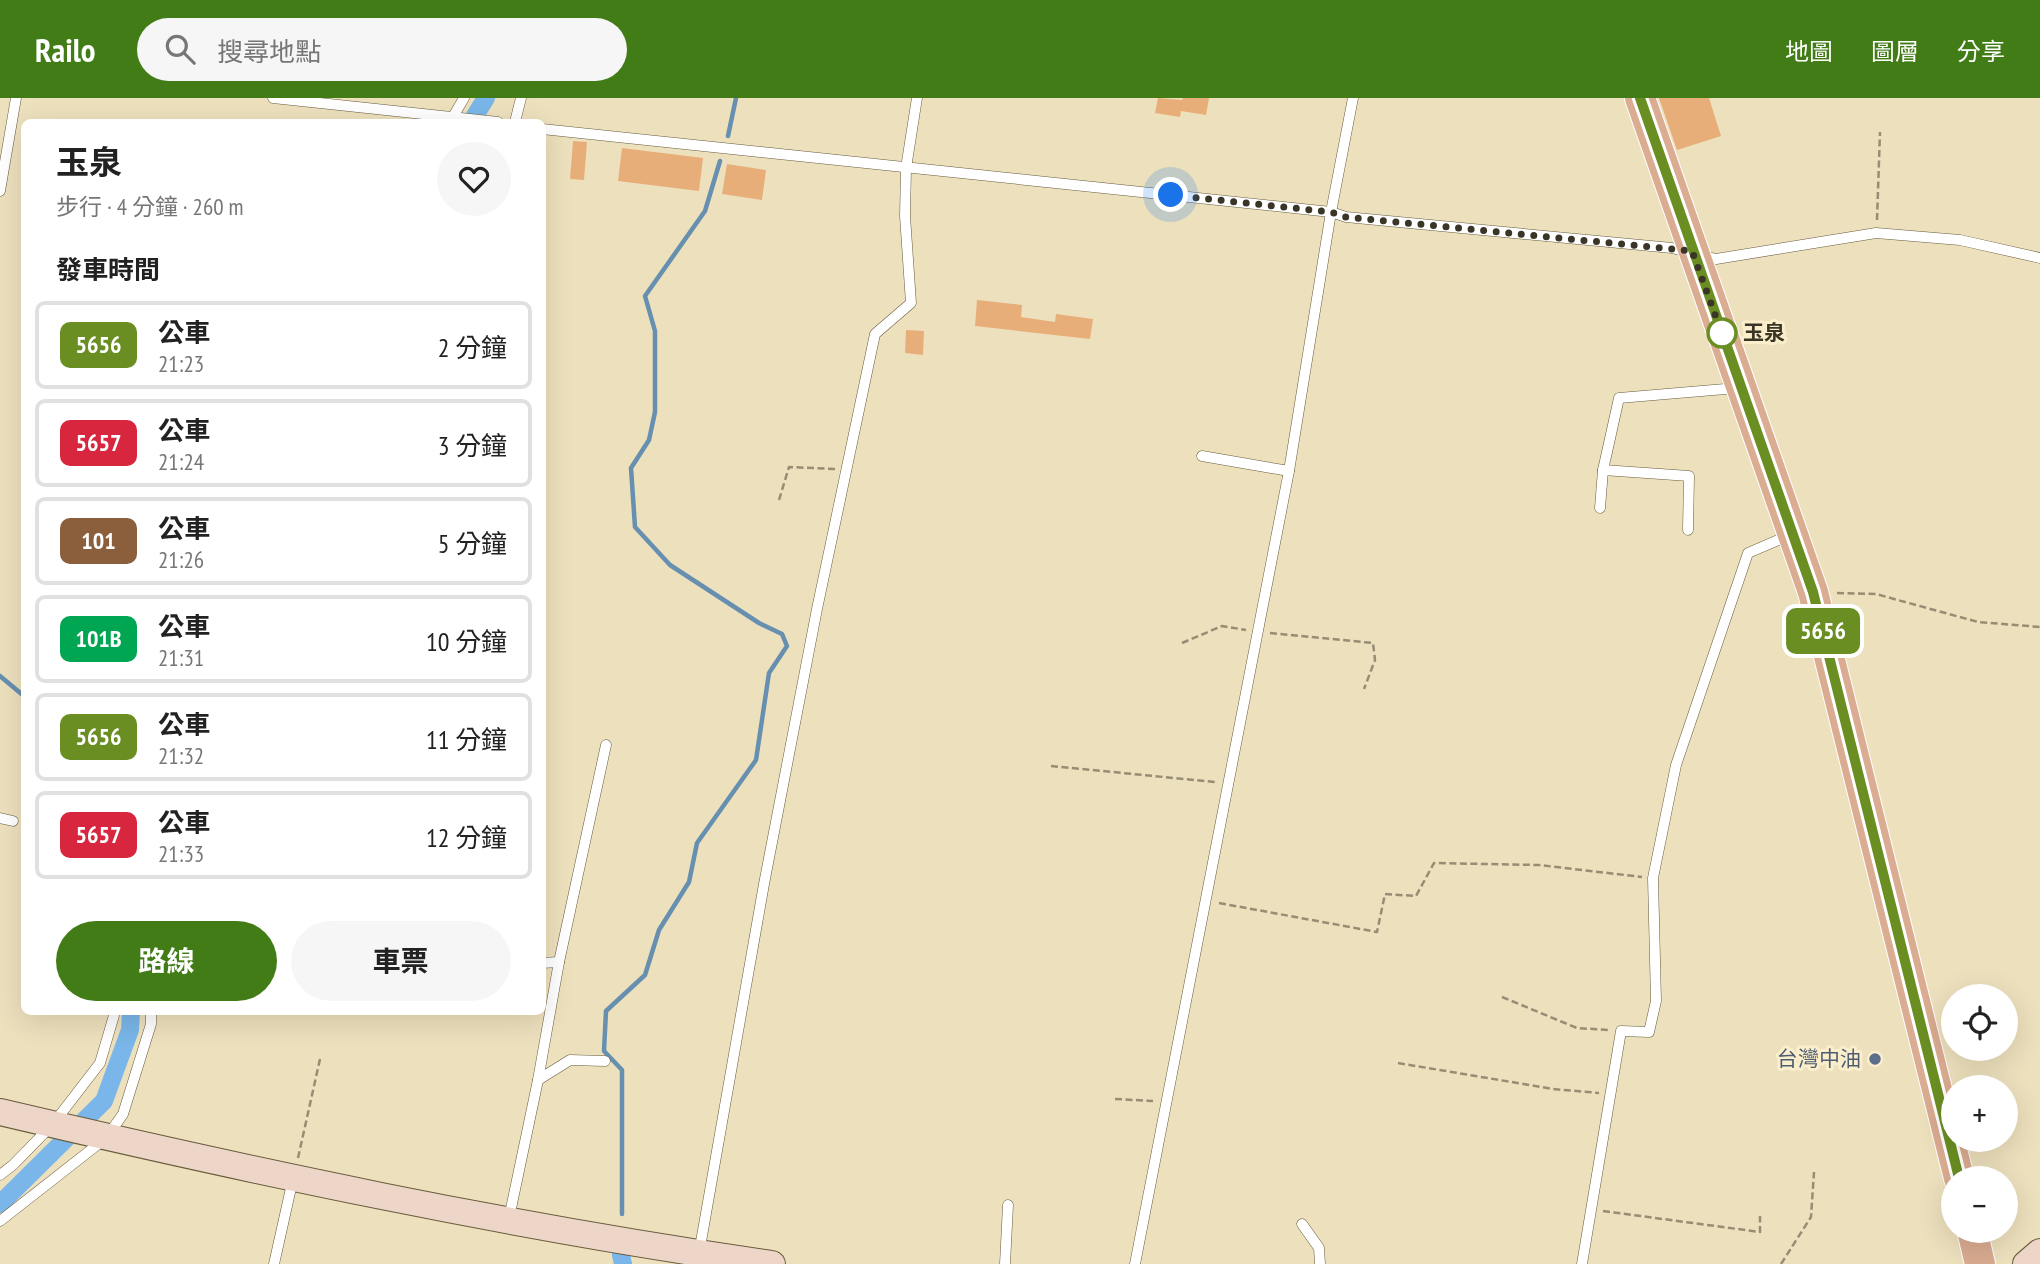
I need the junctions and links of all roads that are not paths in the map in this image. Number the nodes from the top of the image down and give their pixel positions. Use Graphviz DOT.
graph roads {
  1 [pos="16,98"];
  2 [pos="273,98"];
  3 [pos="464,98"];
  4 [pos="521,98"];
  5 [pos="917,98"];
  6 [pos="1353,98"];
  7 [pos="1640,98"];
  8 [pos="448,119"];
  9 [pos="456,119"];
  10 [pos="515,119"];
  11 [pos="546,129"];
  12 [pos="906,168"];
  13 [pos="0,191"];
  14 [pos="1331,212"];
  15 [pos="1692,251"];
  16 [pos="2040,258"];
  17 [pos="1741,388"];
  18 [pos="1202,456"];
  19 [pos="1603,470"];
  20 [pos="1289,471"];
  21 [pos="1600,508"];
  22 [pos="1688,530"];
  23 [pos="1793,534"];
  24 [pos="606,745"];
  25 [pos="0,818"];
  26 [pos="13,821"];
  27 [pos="559,962"];
  28 [pos="546,963"];
  29 [pos="114,1015"];
  30 [pos="151,1015"];
  31 [pos="605,1061"];
  32 [pos="538,1080"];
  33 [pos="0,1112"];
  34 [pos="53,1124"];
  35 [pos="106,1138"];
  36 [pos="1956,1166"];
  37 [pos="0,1175"];
  38 [pos="293,1178"];
  39 [pos="1008,1205"];
  40 [pos="508,1219"];
  41 [pos="0,1221"];
  42 [pos="1302,1224"];
  43 [pos="1975,1243"];
  44 [pos="698,1259"];
  45 [pos="274,1264"];
  46 [pos="772,1264"];
  47 [pos="1005,1264"];
  48 [pos="1135,1264"];
  49 [pos="1320,1264"];
  50 [pos="1582,1264"];
  51 [pos="1980,1264"];
  1 -- 13 [label="lane"];
  2 -- 8 [label="lane"];
  3 -- 9 [label="lane"];
  4 -- 10 [label="lane"];
  5 -- 12 [label="lane"];
  6 -- 14 [label="lane"];
  7 -- 15 [label="main road"];
  11 -- 12 [label="lane"];
  12 -- 14 [label="lane"];
  12 -- 44 [label="lane"];
  14 -- 15 [label="lane"];
  14 -- 20 [label="lane"];
  15 -- 16 [label="lane"];
  15 -- 17 [label="main road"];
  17 -- 19 [label="lane"];
  17 -- 23 [label="main road"];
  18 -- 20 [label="lane"];
  19 -- 21 [label="lane"];
  19 -- 22 [label="lane"];
  20 -- 48 [label="lane"];
  23 -- 36 [label="main road"];
  23 -- 50 [label="lane"];
  24 -- 27 [label="lane"];
  25 -- 26 [label="lane"];
  27 -- 28 [label="lane"];
  27 -- 32 [label="lane"];
  29 -- 34 [label="lane"];
  30 -- 35 [label="lane"];
  31 -- 32 [label="lane"];
  32 -- 40 [label="lane"];
  33 -- 34 [label="main road"];
  34 -- 35 [label="main road"];
  34 -- 37 [label="lane"];
  35 -- 38 [label="main road"];
  35 -- 41 [label="lane"];
  38 -- 40 [label="main road"];
  38 -- 45 [label="lane"];
  39 -- 47 [label="lane"];
  40 -- 44 [label="main road"];
  42 -- 49 [label="lane"];
  43 -- 51 [label="main road"];
  44 -- 46 [label="main road"];
}
